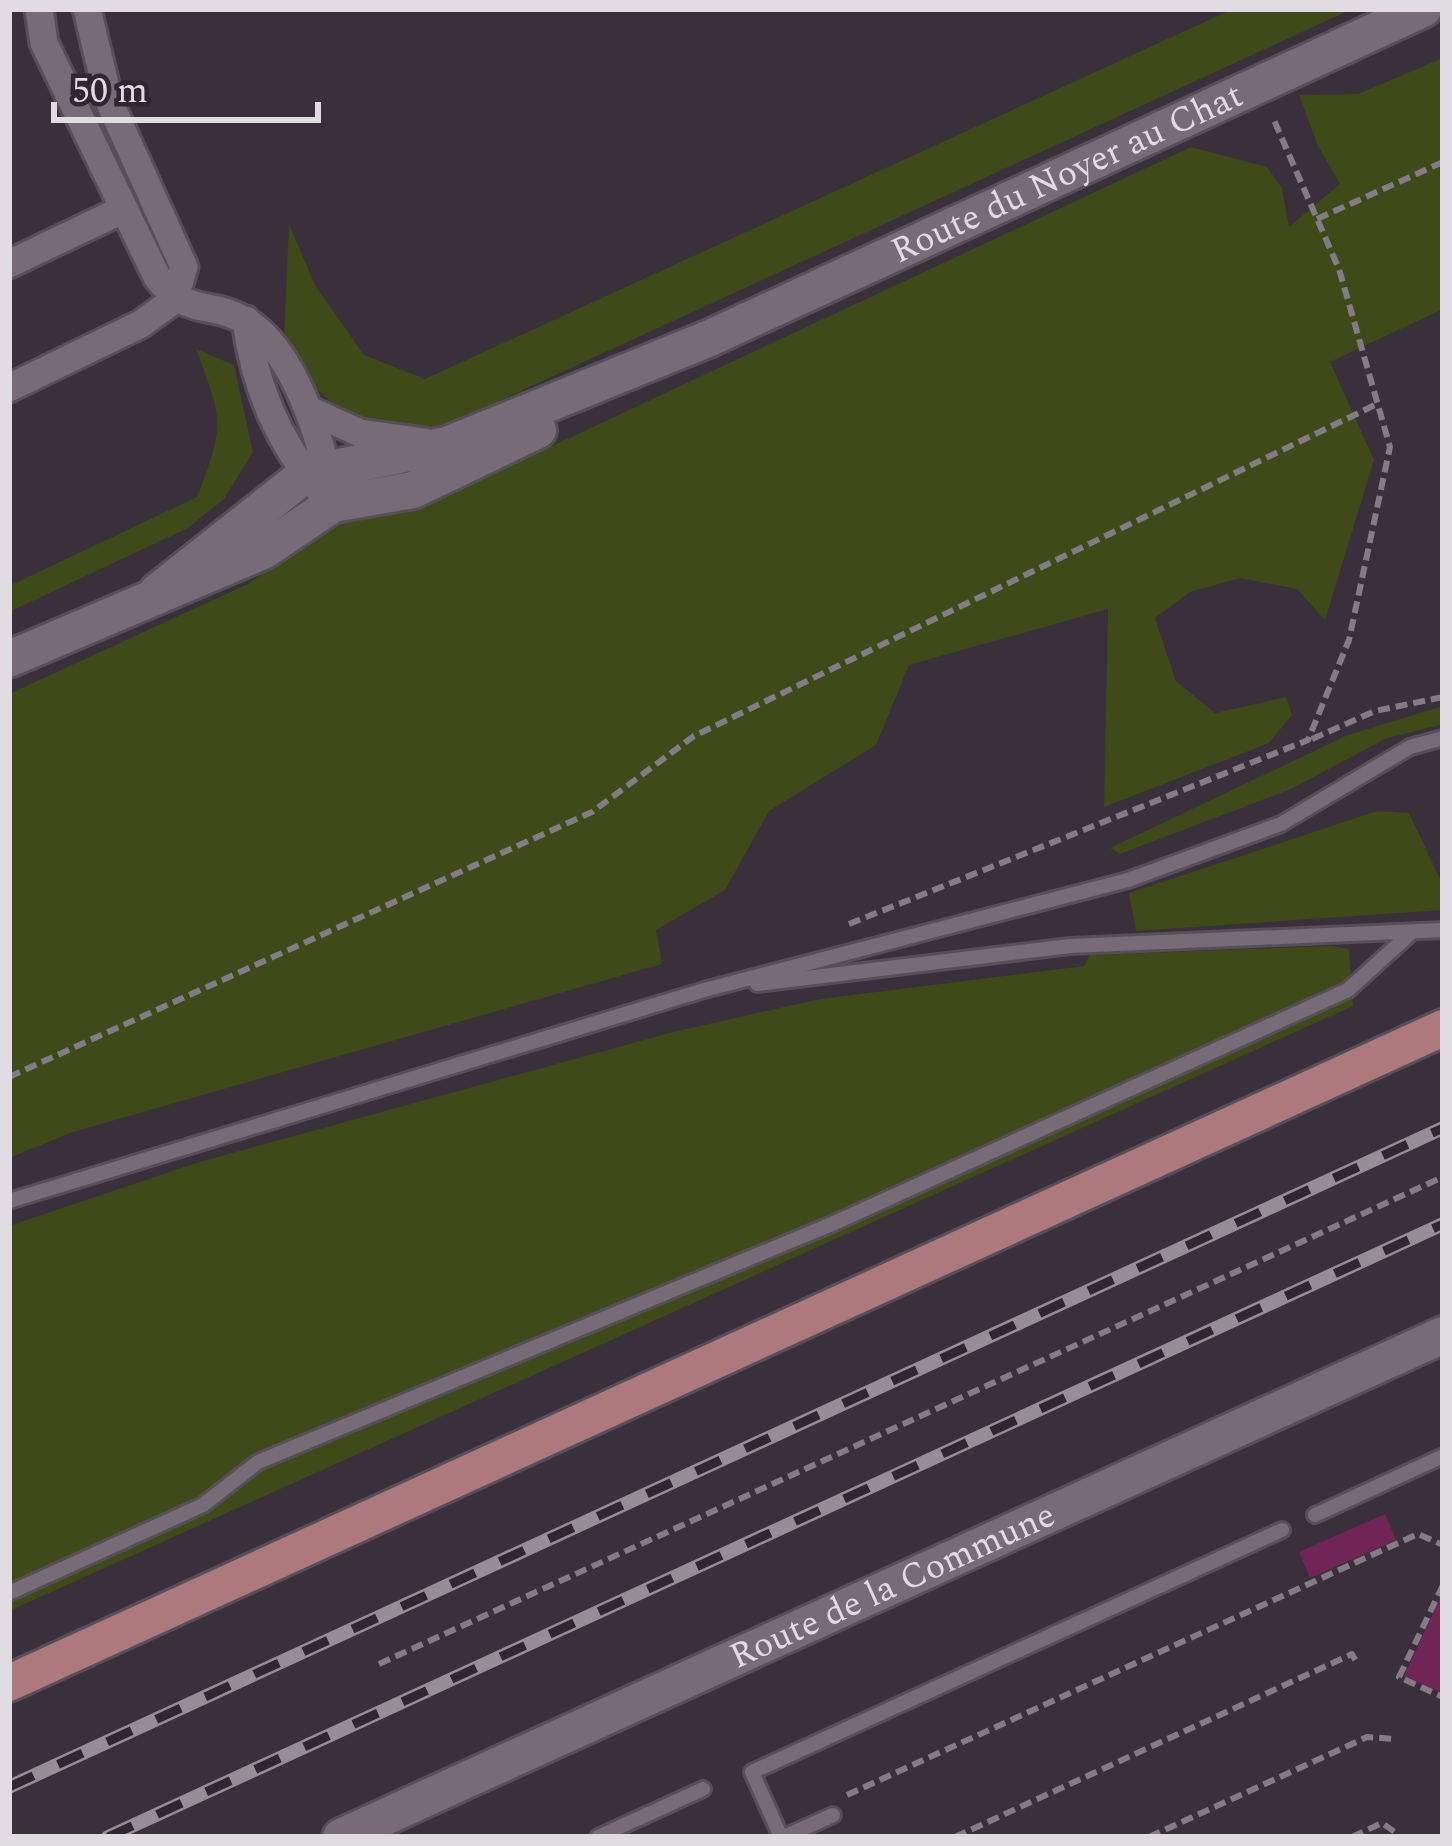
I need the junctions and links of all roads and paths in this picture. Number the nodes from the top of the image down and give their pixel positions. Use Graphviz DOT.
graph roads {
  1 [pos="39,9"];
  2 [pos="87,9"];
  3 [pos="1423,9"];
  4 [pos="1259,85"];
  5 [pos="1443,162"];
  6 [pos="124,208"];
  7 [pos="1316,219"];
  8 [pos="9,264"];
  9 [pos="175,300"];
  10 [pos="246,320"];
  11 [pos="710,338"];
  12 [pos="9,388"];
  13 [pos="1377,404"];
  14 [pos="309,410"];
  15 [pos="447,445"];
  16 [pos="316,470"];
  17 [pos="333,505"];
  18 [pos="157,592"];
  19 [pos="9,659"];
  20 [pos="1443,698"];
  21 [pos="1443,738"];
  22 [pos="1308,740"];
  23 [pos="842,928"];
  24 [pos="1443,930"];
  25 [pos="1412,932"];
  26 [pos="704,990"];
  27 [pos="1443,1028"];
  28 [pos="9,1077"];
  29 [pos="1443,1177"];
  30 [pos="9,1201"];
  31 [pos="1443,1335"];
  32 [pos="1443,1456"];
  33 [pos="1315,1515"];
  34 [pos="1282,1530"];
  35 [pos="1443,1545"];
  36 [pos="1443,1585"];
  37 [pos="9,1593"];
  38 [pos="379,1664"];
  39 [pos="1358,1665"];
  40 [pos="9,1683"];
  41 [pos="1443,1697"];
  42 [pos="1395,1739"];
  43 [pos="703,1789"];
  44 [pos="830,1809"];
  45 [pos="1399,1835"];
  46 [pos="340,1837"];
  47 [pos="598,1837"];
  48 [pos="783,1837"];
  49 [pos="955,1837"];
  50 [pos="1150,1837"];
  51 [pos="1352,1837"];
  1 -- 6 [label="street"];
  2 -- 9 [label="street"];
  3 -- 4 [label="street, Route du Noyer au Chat"];
  4 -- 7 [label="path"];
  4 -- 11 [label="street, Route du Noyer au Chat"];
  5 -- 7 [label="path"];
  6 -- 8 [label="street"];
  6 -- 9 [label="street"];
  7 -- 13 [label="path"];
  9 -- 10 [label="street"];
  9 -- 12 [label="street"];
  10 -- 14 [label="street"];
  10 -- 16 [label="street"];
  11 -- 15 [label="street, Route du Noyer au Chat"];
  11 -- 17 [label="street, Route du Noyer au Chat"];
  13 -- 22 [label="path"];
  13 -- 28 [label="path"];
  14 -- 15 [label="street"];
  14 -- 16 [label="street"];
  15 -- 16 [label="street, Route du Noyer au Chat"];
  16 -- 17 [label="street"];
  16 -- 18 [label="street, Route du Noyer au Chat"];
  17 -- 18 [label="street, Route du Noyer au Chat"];
  18 -- 19 [label="street, Route du Noyer au Chat"];
  20 -- 22 [label="path"];
  21 -- 26 [label="lane"];
  22 -- 23 [label="path"];
  24 -- 25 [label="lane"];
  25 -- 26 [label="lane"];
  25 -- 37 [label="lane"];
  26 -- 30 [label="lane"];
  27 -- 40 [label="main road"];
  29 -- 38 [label="path"];
  31 -- 46 [label="street, Route de la Commune"];
  32 -- 33 [label="lane"];
  34 -- 48 [label="lane"];
  35 -- 44 [label="path"];
  36 -- 41 [label="path"];
  39 -- 49 [label="path"];
  42 -- 50 [label="path"];
  43 -- 47 [label="lane"];
  44 -- 48 [label="lane"];
  45 -- 51 [label="path"];
}
